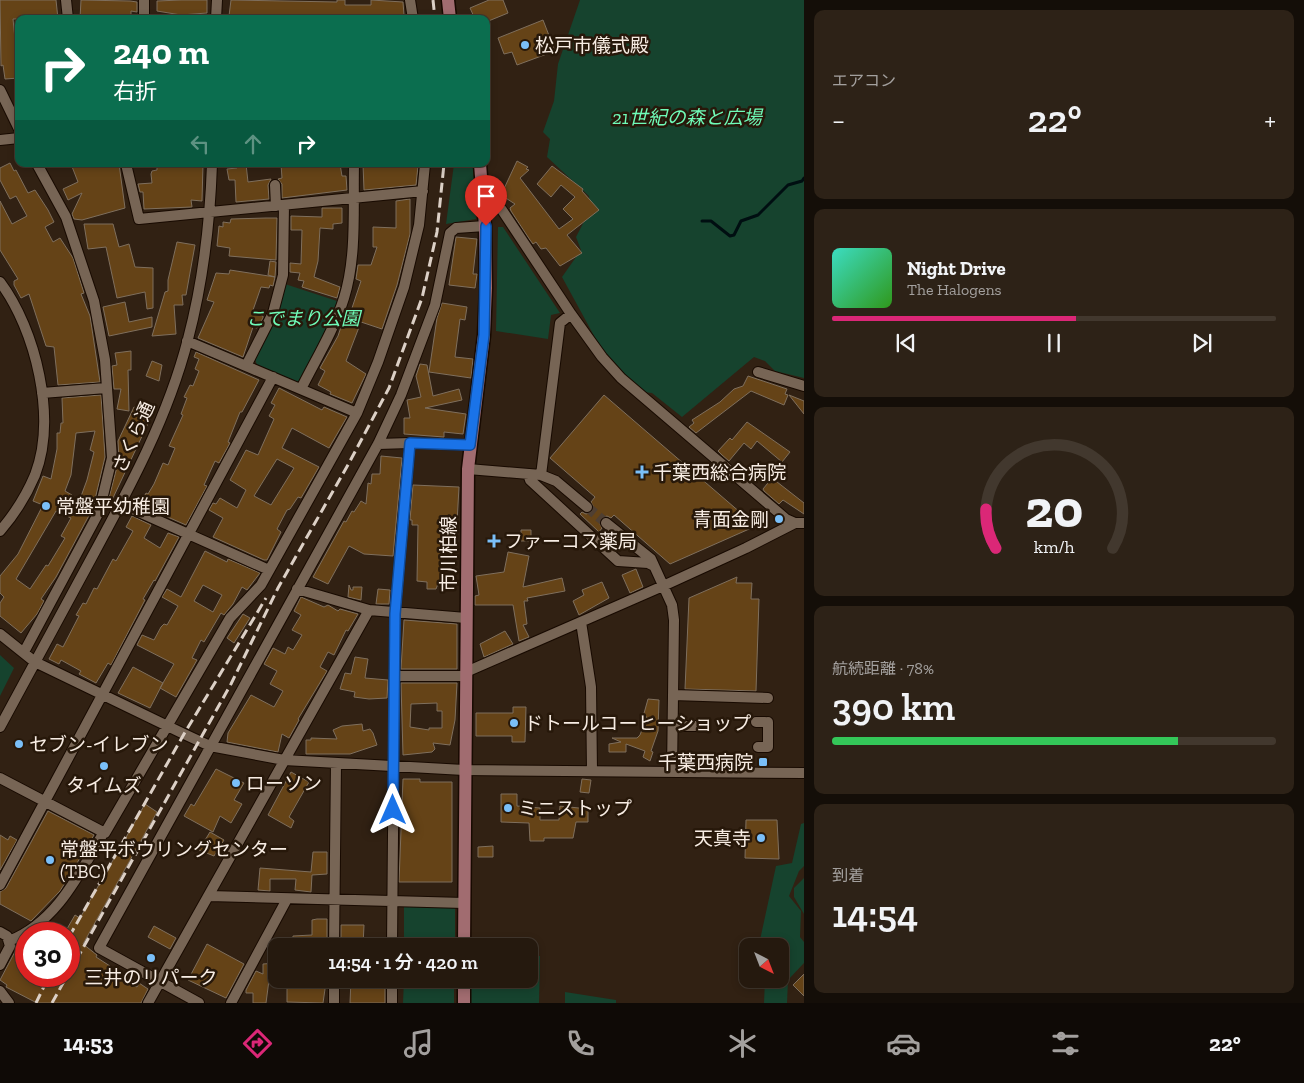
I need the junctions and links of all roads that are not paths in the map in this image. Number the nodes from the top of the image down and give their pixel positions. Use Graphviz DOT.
graph roads {
  1 [pos="66,0"];
  2 [pos="144,0"];
  3 [pos="217,0"];
  4 [pos="410,0"];
  5 [pos="448,0"];
  6 [pos="68,15"];
  7 [pos="144,15"];
  8 [pos="216,15"];
  9 [pos="412,15"];
  10 [pos="450,15"];
  11 [pos="0,90"];
  12 [pos="15,121"];
  13 [pos="15,138"];
  14 [pos="0,140"];
  15 [pos="39,167"];
  16 [pos="127,167"];
  17 [pos="212,167"];
  18 [pos="354,167"];
  19 [pos="425,167"];
  20 [pos="480,167"];
  21 [pos="275,184"];
  22 [pos="423,191"];
  23 [pos="483,195"];
  24 [pos="353,198"];
  25 [pos="280,205"];
  26 [pos="210,212"];
  27 [pos="486,226"];
  28 [pos="0,282"];
  29 [pos="571,314"];
  30 [pos="187,341"];
  31 [pos="246,366"];
  32 [pos="758,372"];
  33 [pos="273,378"];
  34 [pos="804,386"];
  35 [pos="106,388"];
  36 [pos="301,389"];
  37 [pos="42,393"];
  38 [pos="357,413"];
  39 [pos="410,443"];
  40 [pos="378,444"];
  41 [pos="470,445"];
  42 [pos="468,469"];
  43 [pos="528,474"];
  44 [pos="541,475"];
  45 [pos="556,481"];
  46 [pos="544,494"];
  47 [pos="121,504"];
  48 [pos="587,507"];
  49 [pos="606,523"];
  50 [pos="800,523"];
  51 [pos="0,531"];
  52 [pos="189,534"];
  53 [pos="636,549"];
  54 [pos="632,561"];
  55 [pos="657,568"];
  56 [pos="269,570"];
  57 [pos="663,586"];
  58 [pos="297,589"];
  59 [pos="369,610"];
  60 [pos="395,614"];
  61 [pos="466,618"];
  62 [pos="581,622"];
  63 [pos="0,634"];
  64 [pos="24,652"];
  65 [pos="35,662"];
  66 [pos="466,674"];
  67 [pos="394,676"];
  68 [pos="102,694"];
  69 [pos="673,695"];
  70 [pos="768,698"];
  71 [pos="763,722"];
  72 [pos="167,726"];
  73 [pos="673,726"];
  74 [pos="0,727"];
  75 [pos="698,728"];
  76 [pos="210,746"];
  77 [pos="763,747"];
  78 [pos="284,760"];
  79 [pos="336,764"];
  80 [pos="393,766"];
  81 [pos="464,770"];
  82 [pos="592,771"];
  83 [pos="672,772"];
  84 [pos="804,773"];
  85 [pos="0,778"];
  86 [pos="44,802"];
  87 [pos="104,832"];
  88 [pos="0,885"];
  89 [pos="209,896"];
  90 [pos="287,899"];
  91 [pos="334,900"];
  92 [pos="392,902"];
  93 [pos="464,903"];
  94 [pos="0,932"];
  95 [pos="334,938"];
  96 [pos="392,938"];
  97 [pos="464,938"];
  98 [pos="9,941"];
  99 [pos="0,964"];
  100 [pos="160,982"];
  101 [pos="334,988"];
  102 [pos="392,988"];
  103 [pos="464,988"];
  104 [pos="0,992"];
  105 [pos="9,1003"];
  106 [pos="148,1003"];
  107 [pos="199,1003"];
  108 [pos="231,1003"];
  109 [pos="334,1003"];
  110 [pos="392,1003"];
  111 [pos="464,1003"];
  1 -- 6 [label="street"];
  2 -- 7 [label="street"];
  3 -- 8 [label="street"];
  4 -- 9 [label="street"];
  5 -- 10 [label="main road"];
  11 -- 12 [label="street"];
  13 -- 14 [label="street"];
  15 -- 35 [label="street"];
  16 -- 26 [label="street"];
  17 -- 26 [label="street, さくら通"];
  18 -- 24 [label="street"];
  19 -- 22 [label="street"];
  20 -- 23 [label="main road, 市川柏線"];
  21 -- 25 [label="street"];
  22 -- 24 [label="street"];
  22 -- 38 [label="street"];
  23 -- 27 [label="main road, 市川柏線"];
  23 -- 29 [label="street"];
  24 -- 25 [label="street"];
  24 -- 36 [label="street"];
  25 -- 26 [label="street"];
  25 -- 31 [label="street"];
  26 -- 30 [label="street, さくら通"];
  27 -- 40 [label="street"];
  27 -- 41 [label="main road, 市川柏線"];
  28 -- 37 [label="street"];
  29 -- 44 [label="street"];
  29 -- 50 [label="street"];
  30 -- 31 [label="street"];
  30 -- 47 [label="street, さくら通"];
  31 -- 33 [label="street"];
  32 -- 34 [label="street"];
  33 -- 36 [label="street"];
  33 -- 52 [label="street"];
  35 -- 37 [label="street"];
  35 -- 64 [label="street"];
  36 -- 38 [label="street"];
  37 -- 51 [label="street"];
  38 -- 56 [label="street"];
  39 -- 40 [label="street"];
  39 -- 41 [label="street"];
  39 -- 60 [label="street"];
  40 -- 58 [label="street"];
  41 -- 42 [label="main road, 市川柏線"];
  42 -- 43 [label="street"];
  42 -- 61 [label="main road, 市川柏線"];
  43 -- 44 [label="street"];
  43 -- 46 [label="street"];
  44 -- 45 [label="street"];
  45 -- 46 [label="street"];
  45 -- 48 [label="street"];
  46 -- 54 [label="street"];
  47 -- 52 [label="street"];
  47 -- 65 [label="street, さくら通"];
  49 -- 53 [label="street"];
  50 -- 57 [label="street"];
  52 -- 56 [label="street"];
  52 -- 68 [label="street"];
  53 -- 54 [label="street"];
  53 -- 55 [label="street"];
  54 -- 55 [label="street"];
  55 -- 57 [label="street"];
  56 -- 72 [label="street"];
  57 -- 62 [label="street"];
  57 -- 69 [label="street"];
  58 -- 59 [label="street"];
  58 -- 76 [label="street"];
  59 -- 60 [label="street"];
  59 -- 78 [label="street"];
  60 -- 61 [label="street"];
  60 -- 67 [label="street"];
  61 -- 66 [label="main road, 市川柏線"];
  62 -- 66 [label="street"];
  62 -- 82 [label="street"];
  63 -- 64 [label="street"];
  64 -- 65 [label="street"];
  65 -- 68 [label="street"];
  65 -- 74 [label="street, さくら通"];
  66 -- 67 [label="street"];
  66 -- 81 [label="main road, 市川柏線"];
  67 -- 80 [label="street"];
  68 -- 72 [label="street"];
  68 -- 86 [label="street"];
  69 -- 70 [label="street"];
  69 -- 73 [label="street"];
  71 -- 77 [label="street"];
  72 -- 76 [label="street"];
  72 -- 87 [label="street"];
  73 -- 75 [label="street"];
  73 -- 83 [label="street"];
  76 -- 78 [label="street"];
  76 -- 100 [label="street"];
  78 -- 79 [label="street"];
  78 -- 89 [label="street"];
  79 -- 80 [label="street"];
  79 -- 91 [label="street"];
  80 -- 81 [label="street"];
  80 -- 92 [label="street"];
  81 -- 82 [label="street"];
  81 -- 93 [label="main road, 市川柏線"];
  82 -- 83 [label="street"];
  83 -- 84 [label="street"];
  85 -- 86 [label="street"];
  86 -- 87 [label="street"];
  86 -- 88 [label="street"];
  87 -- 98 [label="street"];
  89 -- 90 [label="street"];
  89 -- 100 [label="street"];
  90 -- 91 [label="street"];
  90 -- 108 [label="street"];
  91 -- 92 [label="street"];
  91 -- 95 [label="street"];
  92 -- 93 [label="street"];
  92 -- 96 [label="street"];
  93 -- 97 [label="main road, 市川柏線"];
  94 -- 98 [label="street"];
  98 -- 99 [label="street"];
  100 -- 106 [label="street"];
  100 -- 107 [label="street"];
  101 -- 109 [label="street"];
  102 -- 110 [label="street"];
  103 -- 111 [label="main road"];
  104 -- 105 [label="street"];
}
